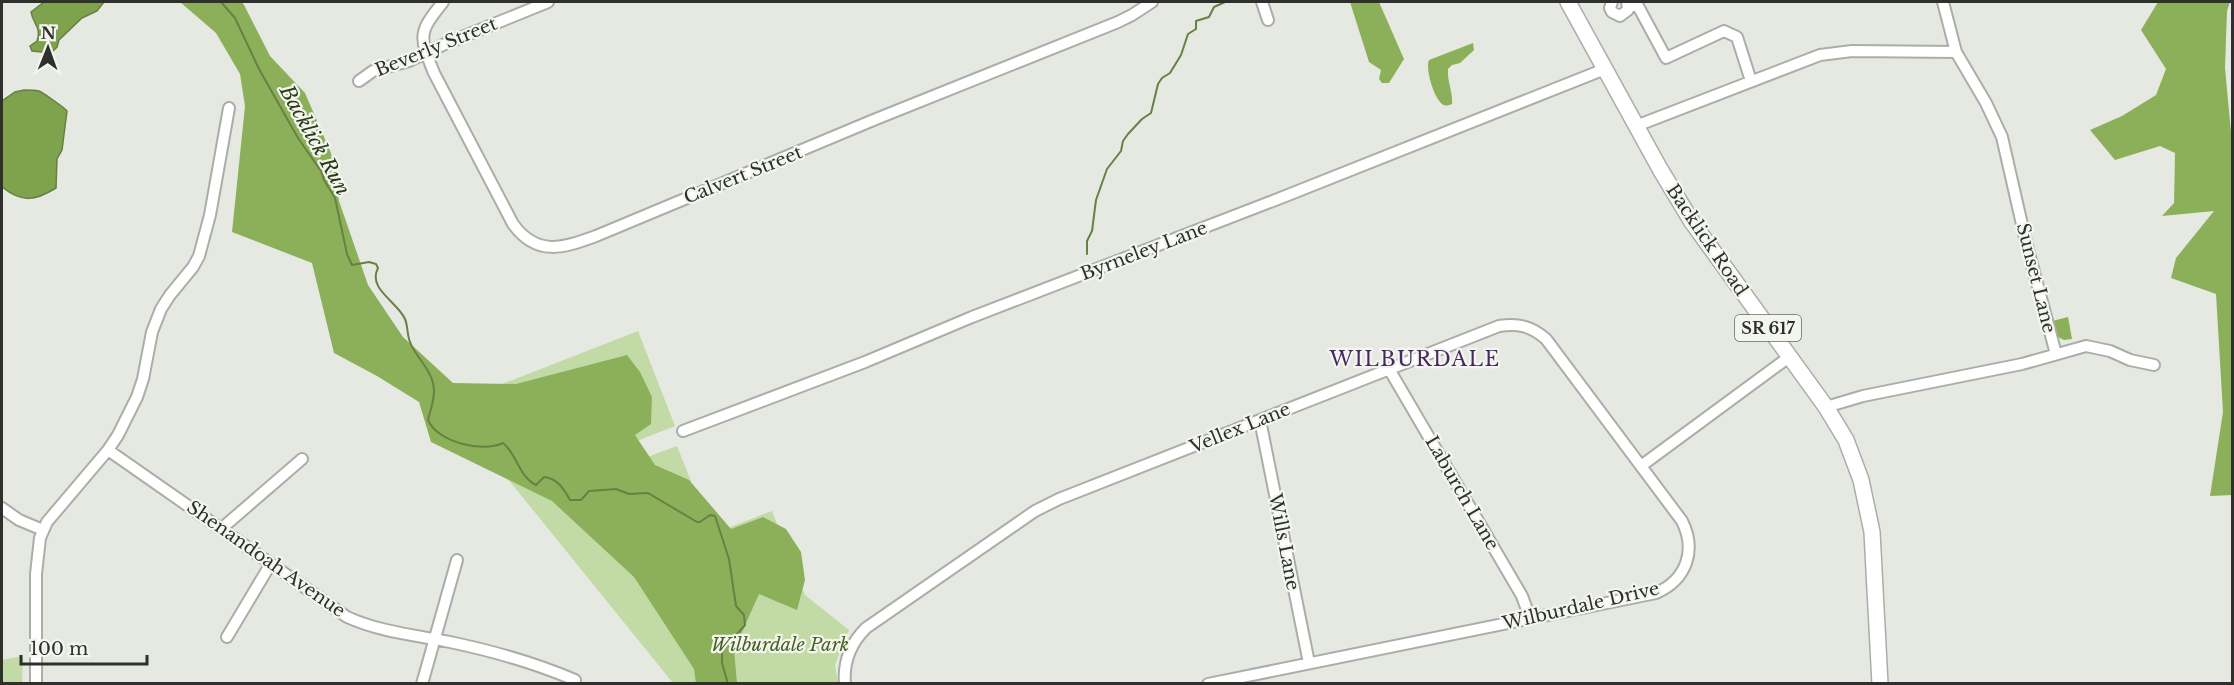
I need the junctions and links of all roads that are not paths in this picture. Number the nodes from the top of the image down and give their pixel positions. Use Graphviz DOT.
graph roads {
  1 [pos="443,2"];
  2 [pos="548,2"];
  3 [pos="1152,2"];
  4 [pos="1262,2"];
  5 [pos="1568,2"];
  6 [pos="1612,2"];
  7 [pos="1943,2"];
  8 [pos="1628,4"];
  9 [pos="1268,20"];
  10 [pos="1956,52"];
  11 [pos="426,53"];
  12 [pos="1605,69"];
  13 [pos="359,81"];
  14 [pos="1750,81"];
  15 [pos="229,108"];
  16 [pos="1636,126"];
  17 [pos="2056,354"];
  18 [pos="1789,357"];
  19 [pos="2154,365"];
  20 [pos="1389,369"];
  21 [pos="1826,407"];
  22 [pos="1260,420"];
  23 [pos="683,431"];
  24 [pos="108,450"];
  25 [pos="302,459"];
  26 [pos="1641,466"];
  27 [pos="2,508"];
  28 [pos="221,529"];
  29 [pos="43,530"];
  30 [pos="458,560"];
  31 [pos="270,565"];
  32 [pos="1530,618"];
  33 [pos="227,637"];
  34 [pos="434,639"];
  35 [pos="1309,663"];
  36 [pos="575,680"];
  37 [pos="36,684"];
  38 [pos="422,684"];
  39 [pos="844,684"];
  40 [pos="1208,684"];
  41 [pos="1880,684"];
  1 -- 11 [label="street"];
  2 -- 11 [label="street, Beverly Street"];
  3 -- 11 [label="street, Calvert Street"];
  4 -- 9 [label="street"];
  5 -- 12 [label="main road, Backlick Road / SR 617"];
  6 -- 8 [label="street"];
  7 -- 10 [label="street, Sunset Lane"];
  8 -- 14 [label="street"];
  10 -- 14 [label="street"];
  10 -- 17 [label="street, Sunset Lane"];
  11 -- 13 [label="street, Beverly Street"];
  12 -- 16 [label="main road, Backlick Road / SR 617"];
  12 -- 23 [label="street, Byrneley Lane"];
  14 -- 16 [label="street"];
  15 -- 24 [label="street"];
  16 -- 18 [label="main road, Backlick Road / SR 617"];
  17 -- 19 [label="street"];
  17 -- 21 [label="street, Sunset Lane"];
  18 -- 21 [label="main road, Backlick Road / SR 617"];
  18 -- 26 [label="street"];
  20 -- 22 [label="street, Vellex Lane"];
  20 -- 26 [label="street, Vellex Lane"];
  20 -- 32 [label="street, Laburch Lane"];
  21 -- 41 [label="main road, Backlick Road / SR 617"];
  22 -- 35 [label="street, Wills Lane"];
  22 -- 39 [label="street, Vellex Lane"];
  24 -- 28 [label="street, Shenandoah Avenue"];
  24 -- 29 [label="street"];
  25 -- 28 [label="street"];
  26 -- 32 [label="street, Wilburdale Drive"];
  27 -- 29 [label="street"];
  28 -- 31 [label="street, Shenandoah Avenue"];
  29 -- 37 [label="street"];
  30 -- 34 [label="street"];
  31 -- 33 [label="street"];
  31 -- 34 [label="street, Shenandoah Avenue"];
  32 -- 35 [label="street, Wilburdale Drive"];
  34 -- 36 [label="street, Shenandoah Avenue"];
  34 -- 38 [label="street"];
  35 -- 40 [label="street, Wilburdale Drive"];
}
